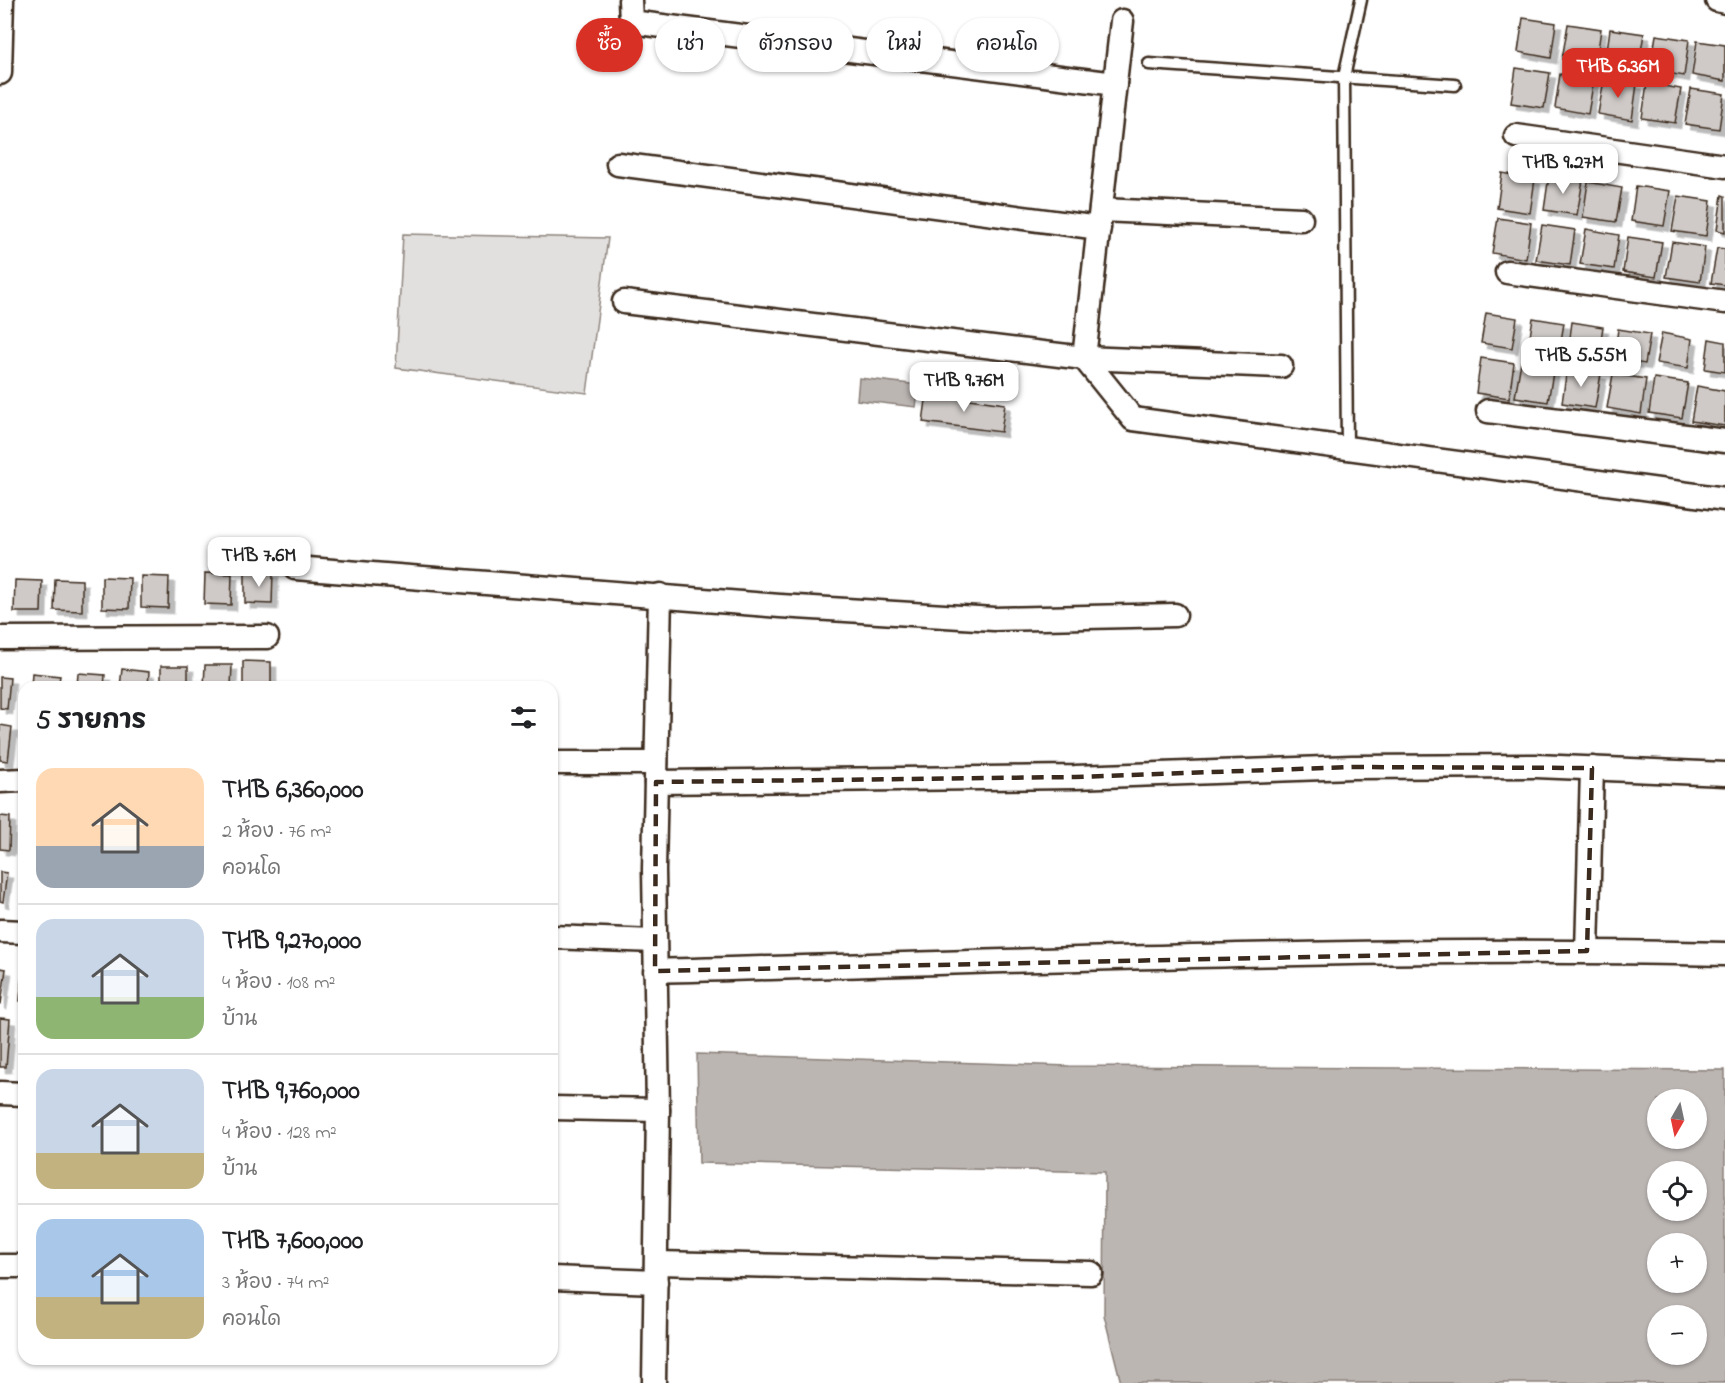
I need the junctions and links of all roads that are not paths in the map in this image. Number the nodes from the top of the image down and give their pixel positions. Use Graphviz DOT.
graph roads {
  1 [pos="2,0"];
  2 [pos="630,0"];
  3 [pos="1361,0"];
  4 [pos="1717,0"];
  5 [pos="1725,2"];
  6 [pos="1122,21"];
  7 [pos="1149,64"];
  8 [pos="0,73"];
  9 [pos="1344,77"];
  10 [pos="1115,84"];
  11 [pos="1455,85"];
  12 [pos="1516,136"];
  13 [pos="618,164"];
  14 [pos="1725,166"];
  15 [pos="1100,219"];
  16 [pos="1301,219"];
  17 [pos="1507,272"];
  18 [pos="624,302"];
  19 [pos="1725,302"];
  20 [pos="1084,358"];
  21 [pos="1281,366"];
  22 [pos="1488,411"];
  23 [pos="1725,441"];
  24 [pos="1347,449"];
  25 [pos="1725,499"];
  26 [pos="296,568"];
  27 [pos="660,595"];
  28 [pos="1175,615"];
  29 [pos="267,637"];
  30 [pos="0,638"];
  31 [pos="558,764"];
  32 [pos="1592,768"];
  33 [pos="656,773"];
  34 [pos="1725,774"];
  35 [pos="18,780"];
  36 [pos="0,781"];
  37 [pos="0,932"];
  38 [pos="18,932"];
  39 [pos="558,937"];
  40 [pos="654,941"];
  41 [pos="1587,951"];
  42 [pos="1725,954"];
  43 [pos="655,971"];
  44 [pos="0,1093"];
  45 [pos="18,1094"];
  46 [pos="558,1108"];
  47 [pos="658,1110"];
  48 [pos="0,1266"];
  49 [pos="18,1266"];
  50 [pos="656,1273"];
  51 [pos="1091,1273"];
  52 [pos="558,1278"];
  53 [pos="654,1383"];
  1 -- 8 [label="street"];
  2 -- 10 [label="street"];
  3 -- 9 [label="lane"];
  4 -- 5 [label="street"];
  6 -- 10 [label="street"];
  7 -- 9 [label="lane"];
  9 -- 11 [label="lane"];
  9 -- 24 [label="lane"];
  10 -- 15 [label="street"];
  12 -- 14 [label="street"];
  13 -- 15 [label="street"];
  15 -- 16 [label="street"];
  15 -- 20 [label="street"];
  17 -- 19 [label="street"];
  18 -- 20 [label="street"];
  20 -- 21 [label="street"];
  20 -- 24 [label="street"];
  22 -- 23 [label="street"];
  24 -- 25 [label="street"];
  26 -- 27 [label="street"];
  27 -- 28 [label="street"];
  27 -- 33 [label="street"];
  29 -- 30 [label="street"];
  31 -- 33 [label="street"];
  32 -- 33 [label="street"];
  32 -- 34 [label="street"];
  32 -- 41 [label="street"];
  33 -- 40 [label="street"];
  35 -- 36 [label="street"];
  37 -- 38 [label="street"];
  39 -- 40 [label="street"];
  40 -- 43 [label="street"];
  41 -- 42 [label="street"];
  41 -- 43 [label="street"];
  43 -- 47 [label="street"];
  44 -- 45 [label="street"];
  46 -- 47 [label="street"];
  47 -- 50 [label="street"];
  48 -- 49 [label="street"];
  50 -- 51 [label="street"];
  50 -- 52 [label="street"];
  50 -- 53 [label="street"];
}
